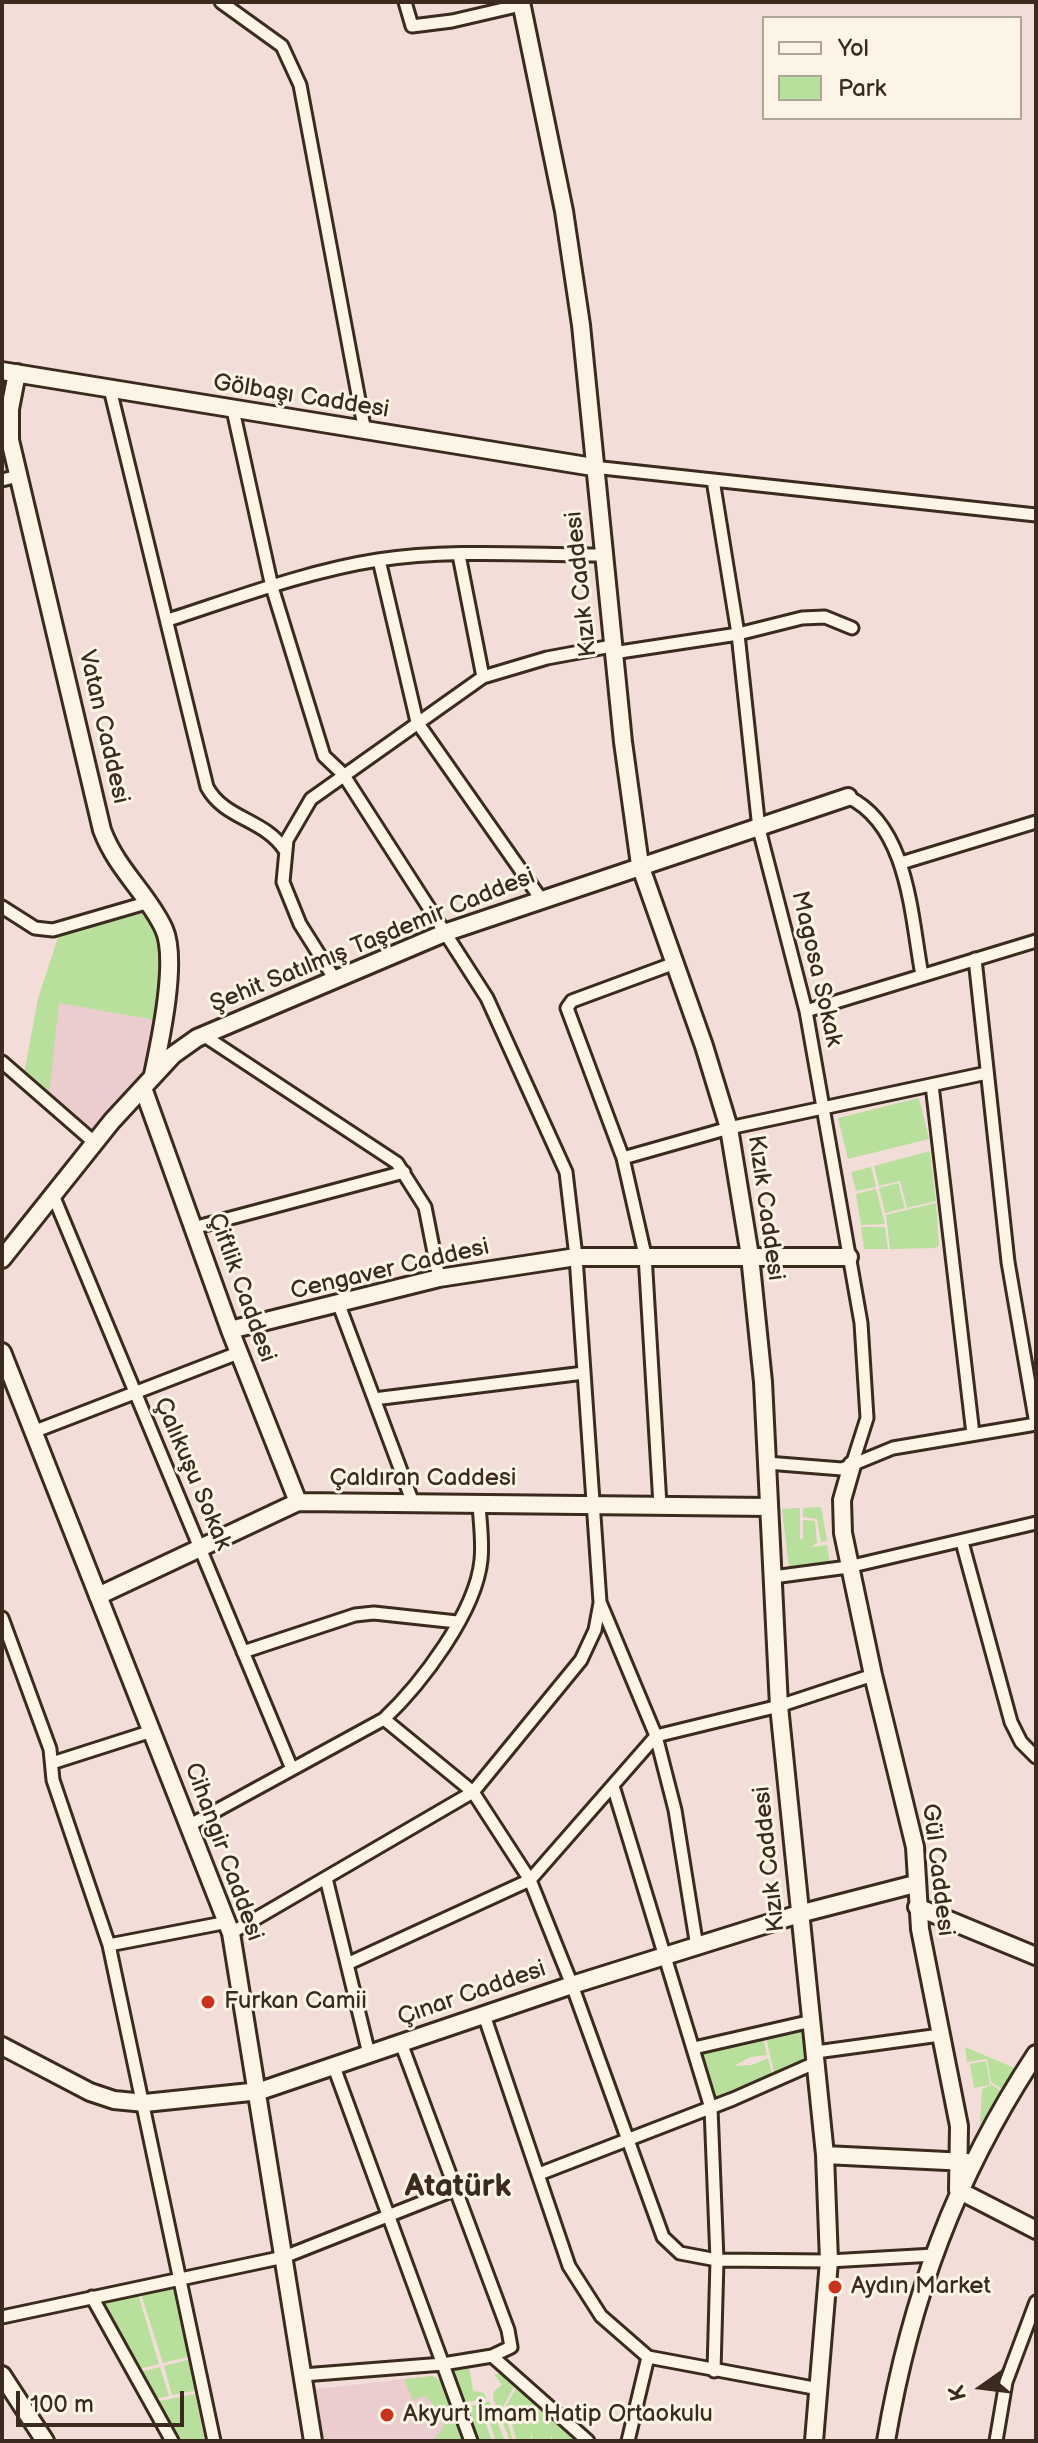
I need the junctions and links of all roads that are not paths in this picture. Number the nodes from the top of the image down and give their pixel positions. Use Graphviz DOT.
graph roads {
  1 [pos="221,2"];
  2 [pos="405,2"];
  3 [pos="521,4"];
  4 [pos="9,372"];
  5 [pos="110,389"];
  6 [pos="233,410"];
  7 [pos="365,432"];
  8 [pos="593,467"];
  9 [pos="10,478"];
  10 [pos="713,480"];
  11 [pos="1036,515"];
  12 [pos="459,555"];
  13 [pos="603,555"];
  14 [pos="379,560"];
  15 [pos="272,587"];
  16 [pos="168,620"];
  17 [pos="852,628"];
  18 [pos="738,634"];
  19 [pos="613,649"];
  20 [pos="483,677"];
  21 [pos="417,722"];
  22 [pos="343,774"];
  23 [pos="848,797"];
  24 [pos="1036,822"];
  25 [pos="759,829"];
  26 [pos="284,849"];
  27 [pos="901,863"];
  28 [pos="640,865"];
  29 [pos="541,899"];
  30 [pos="146,903"];
  31 [pos="2,907"];
  32 [pos="447,932"];
  33 [pos="1036,941"];
  34 [pos="975,959"];
  35 [pos="675,963"];
  36 [pos="922,975"];
  37 [pos="334,978"];
  38 [pos="806,1011"];
  39 [pos="203,1035"];
  40 [pos="2,1062"];
  41 [pos="987,1073"];
  42 [pos="148,1082"];
  43 [pos="932,1085"];
  44 [pos="825,1109"];
  45 [pos="729,1128"];
  46 [pos="95,1143"];
  47 [pos="623,1158"];
  48 [pos="404,1172"];
  49 [pos="53,1195"];
  50 [pos="193,1228"];
  51 [pos="645,1255"];
  52 [pos="750,1256"];
  53 [pos="576,1257"];
  54 [pos="849,1257"];
  55 [pos="2,1259"];
  56 [pos="439,1278"];
  57 [pos="339,1305"];
  58 [pos="230,1330"];
  59 [pos="2,1352"];
  60 [pos="238,1353"];
  61 [pos="584,1373"];
  62 [pos="134,1391"];
  63 [pos="374,1399"];
  64 [pos="1034,1402"];
  65 [pos="1036,1424"];
  66 [pos="33,1432"];
  67 [pos="973,1434"];
  68 [pos="767,1463"];
  69 [pos="852,1465"];
  70 [pos="298,1502"];
  71 [pos="413,1503"];
  72 [pos="479,1504"];
  73 [pos="595,1505"];
  74 [pos="660,1505"];
  75 [pos="769,1507"];
  76 [pos="1036,1523"];
  77 [pos="962,1542"];
  78 [pos="200,1548"];
  79 [pos="848,1567"];
  80 [pos="773,1577"];
  81 [pos="98,1596"];
  82 [pos="600,1602"];
  83 [pos="2,1618"];
  84 [pos="457,1622"];
  85 [pos="243,1652"];
  86 [pos="873,1675"];
  87 [pos="779,1706"];
  88 [pos="384,1719"];
  89 [pos="152,1731"];
  90 [pos="656,1736"];
  91 [pos="1036,1757"];
  92 [pos="52,1763"];
  93 [pos="292,1769"];
  94 [pos="613,1786"];
  95 [pos="473,1792"];
  96 [pos="190,1825"];
  97 [pos="326,1878"];
  98 [pos="530,1880"];
  99 [pos="915,1884"];
  100 [pos="917,1907"];
  101 [pos="799,1914"];
  102 [pos="230,1928"];
  103 [pos="109,1945"];
  104 [pos="697,1947"];
  105 [pos="667,1956"];
  106 [pos="1036,1956"];
  107 [pos="347,1964"];
  108 [pos="572,1985"];
  109 [pos="484,2015"];
  110 [pos="812,2021"];
  111 [pos="940,2035"];
  112 [pos="401,2043"];
  113 [pos="2,2046"];
  114 [pos="694,2048"];
  115 [pos="369,2054"];
  116 [pos="817,2057"];
  117 [pos="1034,2064"];
  118 [pos="334,2067"];
  119 [pos="260,2091"];
  120 [pos="145,2103"];
  121 [pos="711,2108"];
  122 [pos="628,2140"];
  123 [pos="825,2155"];
  124 [pos="966,2162"];
  125 [pos="539,2174"];
  126 [pos="456,2189"];
  127 [pos="958,2190"];
  128 [pos="389,2215"];
  129 [pos="1036,2230"];
  130 [pos="934,2255"];
  131 [pos="284,2257"];
  132 [pos="717,2260"];
  133 [pos="829,2261"];
  134 [pos="181,2280"];
  135 [pos="92,2297"];
  136 [pos="1036,2302"];
  137 [pos="2,2317"];
  138 [pos="492,2356"];
  139 [pos="648,2357"];
  140 [pos="443,2364"];
  141 [pos="714,2371"];
  142 [pos="2,2375"];
  143 [pos="303,2375"];
  144 [pos="819,2389"];
  145 [pos="45,2441"];
  146 [pos="172,2441"];
  147 [pos="214,2441"];
  148 [pos="313,2441"];
  149 [pos="471,2441"];
  150 [pos="588,2441"];
  151 [pos="628,2441"];
  152 [pos="814,2441"];
  153 [pos="886,2441"];
  154 [pos="996,2441"];
  1 -- 7 [label="street"];
  2 -- 3 [label="street"];
  3 -- 8 [label="street, Kızık Caddesi"];
  4 -- 5 [label="street, Gölbaşı Caddesi"];
  4 -- 9 [label="street, Vatan Caddesi"];
  5 -- 6 [label="street, Gölbaşı Caddesi"];
  5 -- 16 [label="street"];
  6 -- 7 [label="street, Gölbaşı Caddesi"];
  6 -- 15 [label="street"];
  7 -- 8 [label="street, Gölbaşı Caddesi"];
  8 -- 10 [label="street"];
  8 -- 13 [label="street, Kızık Caddesi"];
  9 -- 30 [label="street, Vatan Caddesi"];
  10 -- 11 [label="street"];
  10 -- 18 [label="street, Magosa Sokak"];
  12 -- 13 [label="street"];
  12 -- 14 [label="street"];
  12 -- 20 [label="street"];
  13 -- 19 [label="street, Kızık Caddesi"];
  14 -- 15 [label="street"];
  14 -- 21 [label="street"];
  15 -- 16 [label="street"];
  15 -- 22 [label="street"];
  16 -- 26 [label="street"];
  17 -- 18 [label="street"];
  18 -- 19 [label="street"];
  18 -- 25 [label="street, Magosa Sokak"];
  19 -- 20 [label="street"];
  19 -- 28 [label="street, Kızık Caddesi"];
  20 -- 21 [label="street"];
  21 -- 22 [label="street"];
  21 -- 29 [label="street"];
  22 -- 26 [label="street"];
  22 -- 32 [label="street"];
  23 -- 25 [label="street, Şehit Satılmış Taşdemir Caddesi"];
  23 -- 27 [label="street"];
  24 -- 27 [label="street"];
  25 -- 28 [label="street, Şehit Satılmış Taşdemir Caddesi"];
  25 -- 38 [label="street, Magosa Sokak"];
  26 -- 37 [label="street"];
  27 -- 36 [label="street"];
  28 -- 29 [label="street, Şehit Satılmış Taşdemir Caddesi"];
  28 -- 35 [label="street, Kızık Caddesi"];
  29 -- 32 [label="street, Şehit Satılmış Taşdemir Caddesi"];
  30 -- 31 [label="street"];
  30 -- 42 [label="street, Vatan Caddesi"];
  32 -- 37 [label="street, Şehit Satılmış Taşdemir Caddesi"];
  32 -- 53 [label="street"];
  33 -- 34 [label="street"];
  34 -- 36 [label="street"];
  34 -- 41 [label="street"];
  35 -- 45 [label="street, Kızık Caddesi"];
  35 -- 47 [label="street"];
  36 -- 38 [label="street"];
  37 -- 39 [label="street, Şehit Satılmış Taşdemir Caddesi"];
  38 -- 44 [label="street, Magosa Sokak"];
  39 -- 42 [label="street, Şehit Satılmış Taşdemir Caddesi"];
  39 -- 48 [label="street"];
  40 -- 46 [label="street"];
  41 -- 43 [label="street"];
  41 -- 64 [label="street"];
  42 -- 46 [label="street, Şehit Satılmış Taşdemir Caddesi"];
  42 -- 50 [label="street, Çiftlik Caddesi"];
  43 -- 44 [label="street"];
  43 -- 67 [label="street"];
  44 -- 45 [label="street"];
  44 -- 54 [label="street, Magosa Sokak"];
  45 -- 47 [label="street"];
  45 -- 52 [label="street, Kızık Caddesi"];
  46 -- 49 [label="street, Şehit Satılmış Taşdemir Caddesi"];
  47 -- 51 [label="street"];
  48 -- 50 [label="street"];
  48 -- 56 [label="street"];
  49 -- 55 [label="street, Şehit Satılmış Taşdemir Caddesi"];
  49 -- 62 [label="street, Çalıkuşu Sokak"];
  50 -- 58 [label="street, Çiftlik Caddesi"];
  51 -- 52 [label="street, Cengaver Caddesi"];
  51 -- 53 [label="street, Cengaver Caddesi"];
  51 -- 74 [label="street"];
  52 -- 54 [label="street, Cengaver Caddesi"];
  52 -- 68 [label="street, Kızık Caddesi"];
  53 -- 56 [label="street, Cengaver Caddesi"];
  53 -- 61 [label="street"];
  54 -- 69 [label="street, Magosa Sokak"];
  56 -- 57 [label="street, Cengaver Caddesi"];
  57 -- 58 [label="street, Cengaver Caddesi"];
  57 -- 63 [label="street"];
  58 -- 60 [label="street, Çiftlik Caddesi"];
  59 -- 66 [label="street, Cihangir Caddesi"];
  60 -- 62 [label="street"];
  60 -- 70 [label="street, Çiftlik Caddesi"];
  61 -- 63 [label="street"];
  61 -- 73 [label="street"];
  62 -- 66 [label="street"];
  62 -- 78 [label="street, Çalıkuşu Sokak"];
  63 -- 71 [label="street"];
  64 -- 65 [label="street"];
  65 -- 67 [label="street"];
  66 -- 81 [label="street, Cihangir Caddesi"];
  67 -- 69 [label="street"];
  68 -- 69 [label="street"];
  68 -- 75 [label="street, Kızık Caddesi"];
  69 -- 79 [label="street, Gül Caddesi"];
  70 -- 71 [label="street, Çaldıran Caddesi"];
  70 -- 78 [label="street, Çaldıran Caddesi"];
  71 -- 72 [label="street, Çaldıran Caddesi"];
  72 -- 73 [label="street, Çaldıran Caddesi"];
  72 -- 84 [label="street"];
  73 -- 74 [label="street, Çaldıran Caddesi"];
  73 -- 82 [label="street"];
  74 -- 75 [label="street, Çaldıran Caddesi"];
  75 -- 80 [label="street, Kızık Caddesi"];
  76 -- 77 [label="street"];
  77 -- 79 [label="street"];
  77 -- 91 [label="street"];
  78 -- 81 [label="street, Çaldıran Caddesi"];
  78 -- 85 [label="street, Çalıkuşu Sokak"];
  79 -- 80 [label="street"];
  79 -- 86 [label="street, Gül Caddesi"];
  80 -- 87 [label="street, Kızık Caddesi"];
  81 -- 89 [label="street, Cihangir Caddesi"];
  82 -- 90 [label="street"];
  82 -- 95 [label="street"];
  83 -- 92 [label="street"];
  84 -- 85 [label="street"];
  84 -- 88 [label="street"];
  85 -- 93 [label="street, Çalıkuşu Sokak"];
  86 -- 87 [label="street"];
  86 -- 99 [label="street, Gül Caddesi"];
  87 -- 90 [label="street"];
  87 -- 101 [label="street, Kızık Caddesi"];
  88 -- 93 [label="street"];
  88 -- 95 [label="street"];
  89 -- 92 [label="street"];
  89 -- 96 [label="street, Cihangir Caddesi"];
  90 -- 94 [label="street"];
  90 -- 104 [label="street"];
  92 -- 103 [label="street"];
  93 -- 96 [label="street"];
  94 -- 98 [label="street"];
  94 -- 105 [label="street"];
  95 -- 97 [label="street"];
  95 -- 98 [label="street"];
  96 -- 102 [label="street, Cihangir Caddesi"];
  97 -- 102 [label="street"];
  97 -- 107 [label="street"];
  98 -- 107 [label="street"];
  98 -- 108 [label="street"];
  99 -- 100 [label="street, Gül Caddesi"];
  99 -- 101 [label="street, Çınar Caddesi"];
  100 -- 106 [label="street"];
  100 -- 111 [label="street, Gül Caddesi"];
  101 -- 104 [label="street, Çınar Caddesi"];
  101 -- 110 [label="street, Kızık Caddesi"];
  102 -- 103 [label="street"];
  102 -- 119 [label="street, Cihangir Caddesi"];
  103 -- 120 [label="street"];
  104 -- 105 [label="street, Çınar Caddesi"];
  105 -- 108 [label="street, Çınar Caddesi"];
  105 -- 114 [label="street"];
  107 -- 115 [label="street"];
  108 -- 109 [label="street, Çınar Caddesi"];
  108 -- 122 [label="street"];
  109 -- 112 [label="street, Çınar Caddesi"];
  109 -- 125 [label="street"];
  110 -- 114 [label="street"];
  110 -- 116 [label="street, Kızık Caddesi"];
  111 -- 116 [label="street"];
  111 -- 124 [label="street, Gül Caddesi"];
  112 -- 115 [label="street, Çınar Caddesi"];
  112 -- 126 [label="street"];
  113 -- 120 [label="street, Çınar Caddesi"];
  114 -- 121 [label="street"];
  115 -- 118 [label="street, Çınar Caddesi"];
  116 -- 121 [label="street"];
  116 -- 123 [label="street, Kızık Caddesi"];
  117 -- 124 [label="street"];
  118 -- 119 [label="street, Çınar Caddesi"];
  118 -- 128 [label="street"];
  119 -- 120 [label="street, Çınar Caddesi"];
  119 -- 131 [label="street, Cihangir Caddesi"];
  120 -- 134 [label="street"];
  121 -- 122 [label="street"];
  121 -- 132 [label="street"];
  122 -- 125 [label="street"];
  122 -- 132 [label="street"];
  123 -- 124 [label="street"];
  123 -- 133 [label="street, Kızık Caddesi"];
  124 -- 127 [label="street"];
  125 -- 139 [label="street"];
  126 -- 128 [label="street"];
  126 -- 138 [label="street"];
  127 -- 129 [label="street"];
  127 -- 130 [label="street"];
  128 -- 131 [label="street"];
  128 -- 140 [label="street"];
  130 -- 133 [label="street"];
  130 -- 153 [label="street"];
  131 -- 134 [label="street"];
  131 -- 143 [label="street, Cihangir Caddesi"];
  132 -- 133 [label="street"];
  132 -- 141 [label="street"];
  133 -- 144 [label="street, Kızık Caddesi"];
  134 -- 135 [label="street"];
  134 -- 147 [label="street"];
  135 -- 137 [label="street"];
  135 -- 146 [label="street"];
  136 -- 154 [label="street"];
  138 -- 140 [label="street"];
  138 -- 150 [label="street"];
  139 -- 141 [label="street"];
  139 -- 151 [label="street"];
  140 -- 143 [label="street"];
  140 -- 149 [label="street"];
  141 -- 144 [label="street"];
  142 -- 145 [label="street"];
  143 -- 148 [label="street, Cihangir Caddesi"];
  144 -- 152 [label="street, Kızık Caddesi"];
}
